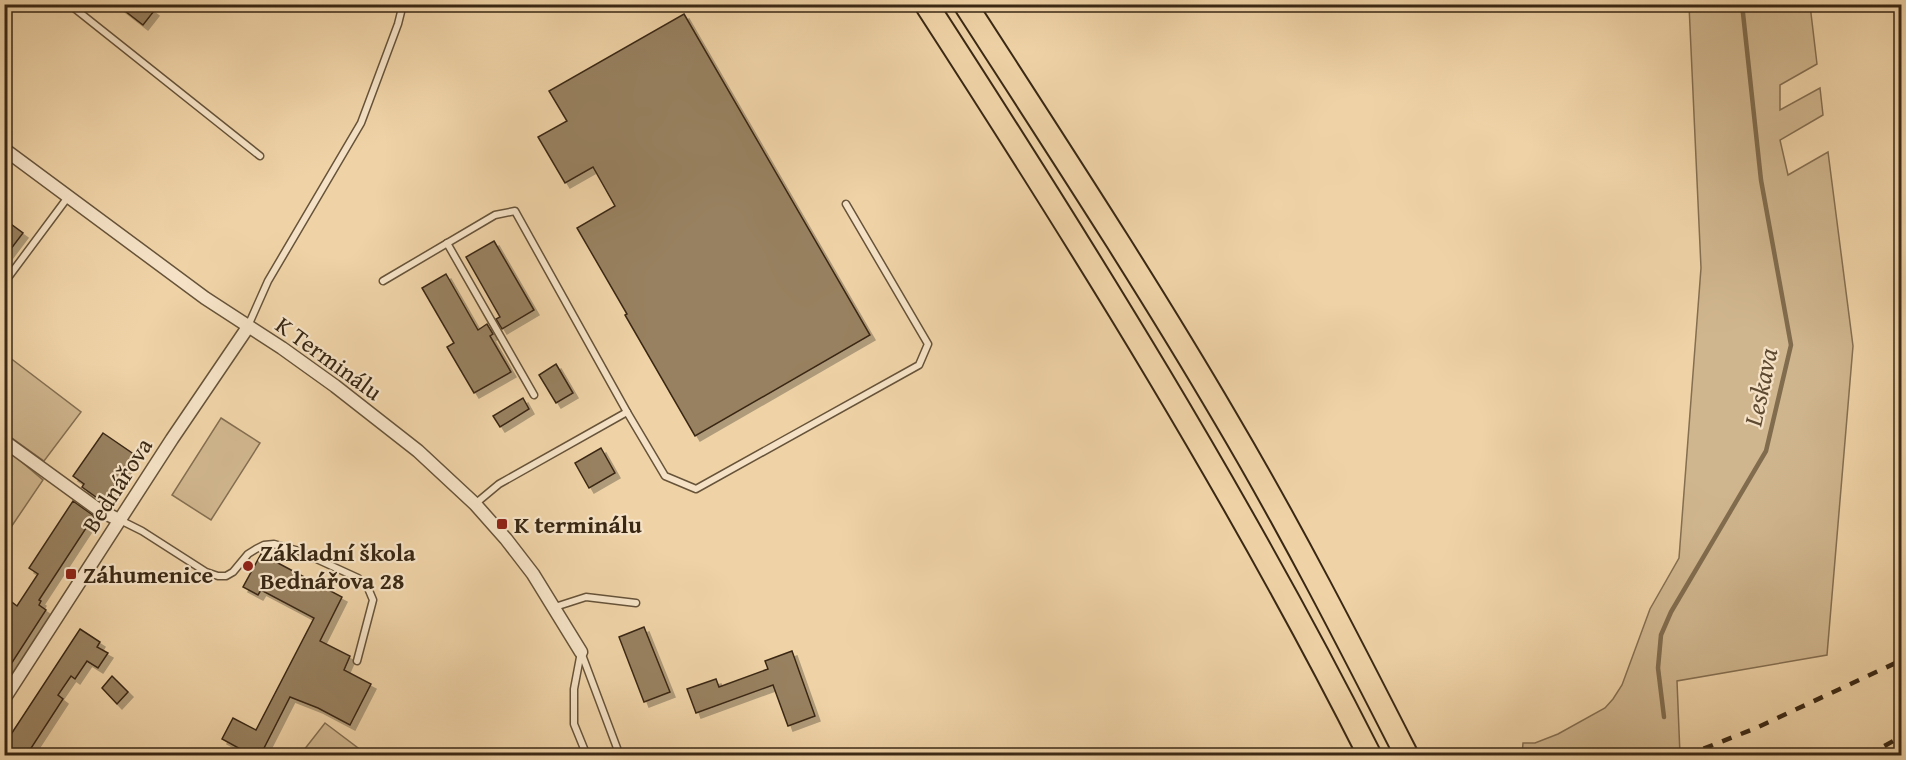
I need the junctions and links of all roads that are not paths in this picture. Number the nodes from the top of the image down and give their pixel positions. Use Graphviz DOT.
graph roads {
  1 [pos="69,4"];
  2 [pos="403,4"];
  3 [pos="926,4"];
  4 [pos="965,4"];
  5 [pos="4,149"];
  6 [pos="260,156"];
  7 [pos="69,197"];
  8 [pos="846,204"];
  9 [pos="447,243"];
  10 [pos="384,281"];
  11 [pos="4,283"];
  12 [pos="248,327"];
  13 [pos="534,395"];
  14 [pos="627,412"];
  15 [pos="4,441"];
  16 [pos="475,504"];
  17 [pos="119,520"];
  18 [pos="636,603"];
  19 [pos="555,608"];
  20 [pos="581,651"];
  21 [pos="357,661"];
  22 [pos="4,699"];
  23 [pos="587,756"];
  24 [pos="620,756"];
  25 [pos="1370,756"];
  26 [pos="1407,756"];
  1 -- 6 [label="lane"];
  2 -- 12 [label="lane"];
  3 -- 25 [label="highway"];
  4 -- 26 [label="highway"];
  5 -- 7 [label="street, K Terminálu"];
  7 -- 11 [label="lane"];
  7 -- 12 [label="street, K Terminálu"];
  8 -- 14 [label="lane"];
  9 -- 10 [label="lane"];
  9 -- 13 [label="lane"];
  9 -- 14 [label="lane"];
  12 -- 16 [label="street, K Terminálu"];
  12 -- 17 [label="street, Bednářova"];
  14 -- 16 [label="lane"];
  15 -- 17 [label="street"];
  16 -- 19 [label="street, K Terminálu"];
  17 -- 21 [label="lane"];
  17 -- 22 [label="street, Bednářova"];
  18 -- 19 [label="lane"];
  19 -- 20 [label="street, K Terminálu"];
  20 -- 23 [label="lane"];
  20 -- 24 [label="lane"];
}
